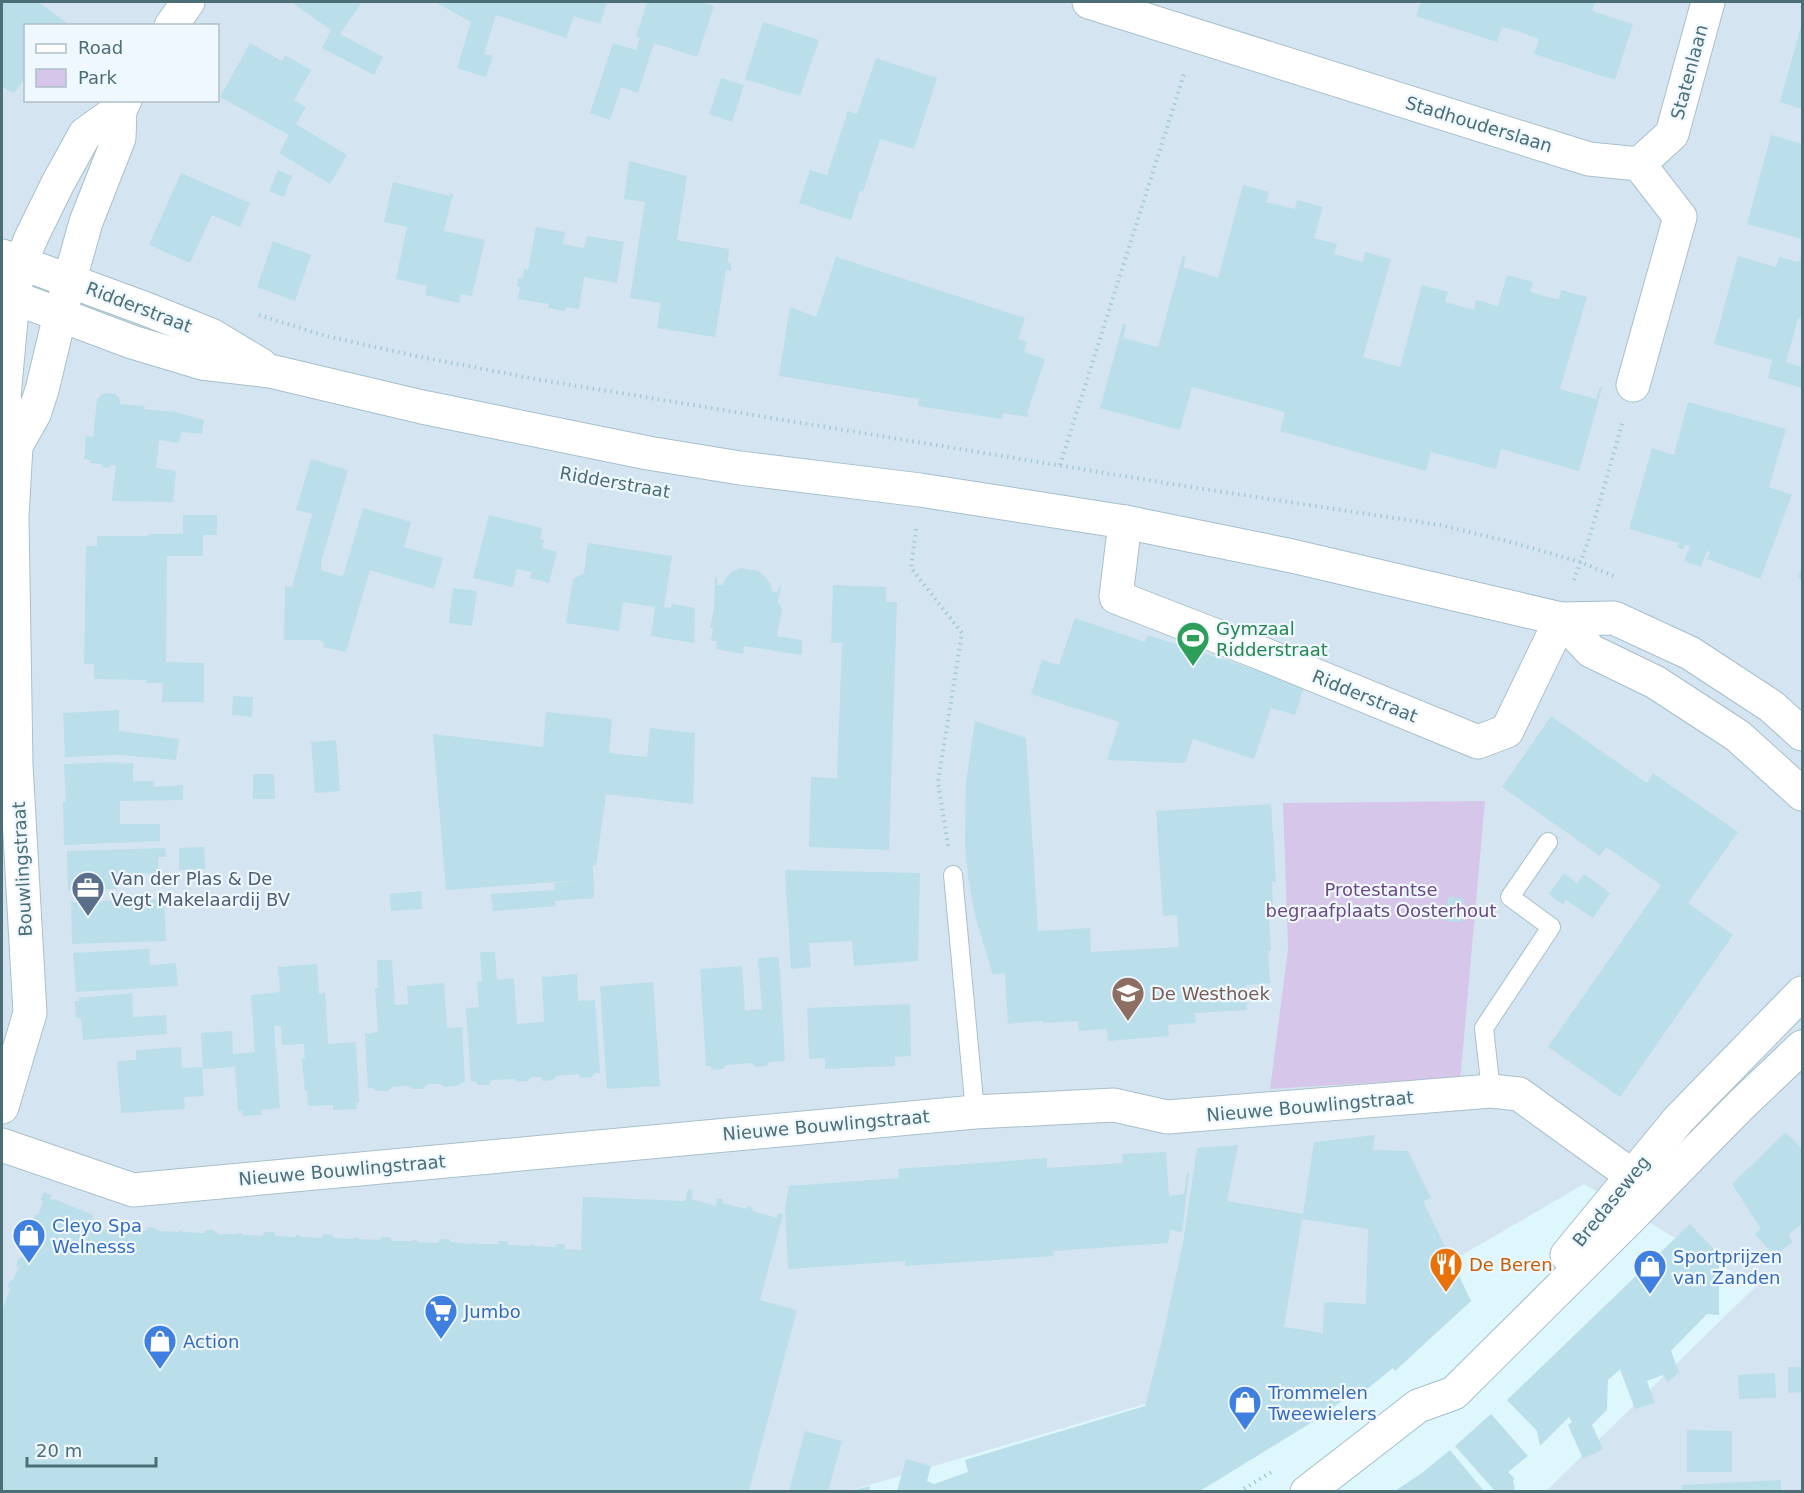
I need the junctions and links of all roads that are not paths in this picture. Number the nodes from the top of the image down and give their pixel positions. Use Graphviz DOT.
graph roads {
  1 [pos="188,2"];
  2 [pos="1089,2"];
  3 [pos="1708,2"];
  4 [pos="172,24"];
  5 [pos="122,104"];
  6 [pos="1640,164"];
  7 [pos="11,260"];
  8 [pos="69,281"];
  9 [pos="7,295"];
  10 [pos="60,315"];
  11 [pos="270,371"];
  12 [pos="1633,385"];
  13 [pos="16,446"];
  14 [pos="1125,522"];
  15 [pos="1561,619"];
  16 [pos="1803,734"];
  17 [pos="1803,794"];
  18 [pos="1548,842"];
  19 [pos="953,875"];
  20 [pos="1803,993"];
  21 [pos="1803,1047"];
  22 [pos="1491,1091"];
  23 [pos="2,1107"];
  24 [pos="975,1112"];
  25 [pos="2,1145"];
  26 [pos="1631,1175"];
  27 [pos="1418,1406"];
  28 [pos="1307,1491"];
  1 -- 4 [label="street"];
  2 -- 6 [label="street, Stadhouderslaan"];
  3 -- 6 [label="street, Statenlaan"];
  5 -- 7 [label="street, Bouwlingstraat"];
  5 -- 8 [label="street, Bouwlingstraat"];
  6 -- 12 [label="street"];
  7 -- 8 [label="street, Ridderstraat"];
  7 -- 9 [label="street, Bouwlingstraat"];
  8 -- 10 [label="street, Bouwlingstraat"];
  8 -- 11 [label="street, Ridderstraat"];
  9 -- 10 [label="street, Ridderstraat"];
  9 -- 13 [label="street, Bouwlingstraat"];
  10 -- 11 [label="street, Ridderstraat"];
  10 -- 13 [label="street, Bouwlingstraat"];
  11 -- 14 [label="street, Ridderstraat"];
  13 -- 23 [label="street, Bouwlingstraat"];
  14 -- 15 [label="street, Ridderstraat"];
  14 -- 15 [label="street, Ridderstraat"];
  15 -- 16 [label="street, Ridderstraat"];
  15 -- 17 [label="street"];
  18 -- 22 [label="lane"];
  19 -- 24 [label="lane"];
  20 -- 26 [label="street, Bredaseweg"];
  21 -- 27 [label="street, Bredaseweg"];
  22 -- 24 [label="street, Nieuwe Bouwlingstraat"];
  22 -- 26 [label="street, Nieuwe Bouwlingstraat"];
  24 -- 25 [label="street, Nieuwe Bouwlingstraat"];
  26 -- 27 [label="street, Bredaseweg"];
  27 -- 28 [label="street, Bredaseweg"];
}
